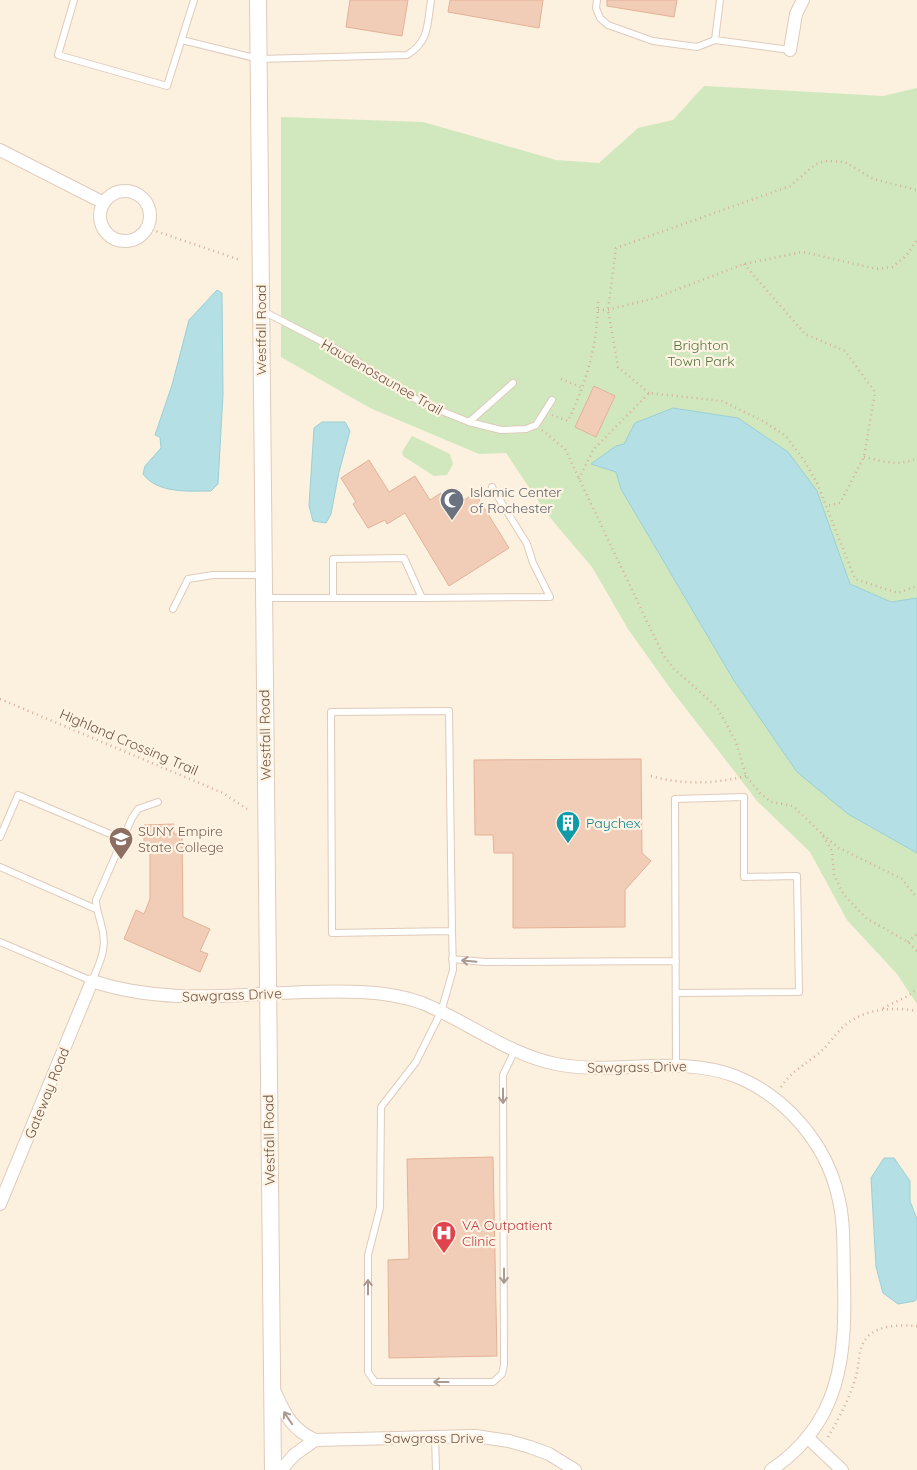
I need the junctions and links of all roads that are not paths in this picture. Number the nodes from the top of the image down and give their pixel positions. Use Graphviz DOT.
graph roads {
  1 [pos="74,0"];
  2 [pos="194,0"];
  3 [pos="258,0"];
  4 [pos="431,0"];
  5 [pos="597,0"];
  6 [pos="720,0"];
  7 [pos="803,0"];
  8 [pos="182,40"];
  9 [pos="715,40"];
  10 [pos="790,50"];
  11 [pos="259,60"];
  12 [pos="0,150"];
  13 [pos="104,203"];
  14 [pos="261,311"];
  15 [pos="513,383"];
  16 [pos="552,400"];
  17 [pos="469,422"];
  18 [pos="492,488"];
  19 [pos="264,575"];
  20 [pos="264,598"];
  21 [pos="334,598"];
  22 [pos="422,598"];
  23 [pos="173,609"];
  24 [pos="158,802"];
  25 [pos="0,837"];
  26 [pos="122,839"];
  27 [pos="0,867"];
  28 [pos="96,909"];
  29 [pos="452,931"];
  30 [pos="0,942"];
  31 [pos="452,959"];
  32 [pos="676,961"];
  33 [pos="92,981"];
  34 [pos="676,993"];
  35 [pos="268,995"];
  36 [pos="441,1012"];
  37 [pos="514,1050"];
  38 [pos="676,1065"];
  39 [pos="0,1204"];
  40 [pos="272,1386"];
  41 [pos="435,1437"];
  42 [pos="807,1437"];
  43 [pos="315,1440"];
  44 [pos="273,1470"];
  45 [pos="281,1470"];
  46 [pos="436,1470"];
  47 [pos="575,1470"];
  48 [pos="770,1470"];
  49 [pos="842,1470"];
  1 -- 8 [label="lane"];
  2 -- 8 [label="lane"];
  3 -- 11 [label="street, Westfall Road"];
  4 -- 11 [label="lane"];
  5 -- 9 [label="lane"];
  6 -- 9 [label="lane"];
  7 -- 10 [label="street"];
  8 -- 11 [label="lane"];
  9 -- 10 [label="lane"];
  11 -- 14 [label="street, Westfall Road"];
  12 -- 13 [label="street"];
  13 -- 13 [label="street"];
  14 -- 17 [label="lane, Haudenosaunee Trail"];
  14 -- 19 [label="street, Westfall Road"];
  15 -- 17 [label="lane"];
  16 -- 17 [label="lane, Haudenosaunee Trail"];
  18 -- 22 [label="lane"];
  19 -- 20 [label="street, Westfall Road"];
  19 -- 23 [label="lane"];
  20 -- 21 [label="lane"];
  20 -- 35 [label="street, Westfall Road"];
  21 -- 22 [label="lane"];
  21 -- 22 [label="lane"];
  24 -- 26 [label="lane"];
  25 -- 26 [label="lane"];
  26 -- 28 [label="lane"];
  27 -- 28 [label="lane"];
  28 -- 33 [label="lane"];
  29 -- 29 [label="lane"];
  29 -- 31 [label="lane"];
  30 -- 33 [label="lane"];
  32 -- 31 [label="lane, one-way"];
  31 -- 36 [label="lane"];
  32 -- 34 [label="lane"];
  32 -- 34 [label="lane"];
  33 -- 35 [label="street, Sawgrass Drive"];
  33 -- 39 [label="street, Gateway Road"];
  34 -- 38 [label="lane"];
  35 -- 36 [label="street, Sawgrass Drive"];
  35 -- 40 [label="street, Westfall Road"];
  36 -- 37 [label="street, Sawgrass Drive"];
  37 -- 36 [label="lane, one-way"];
  37 -- 38 [label="street, Sawgrass Drive"];
  38 -- 42 [label="street, Sawgrass Drive"];
  43 -- 40 [label="street, one-way"];
  40 -- 44 [label="street, Westfall Road"];
  41 -- 43 [label="street, Sawgrass Drive"];
  41 -- 46 [label="lane"];
  41 -- 47 [label="street, Sawgrass Drive"];
  42 -- 48 [label="street, Sawgrass Drive"];
  42 -- 49 [label="street"];
  43 -- 45 [label="street"];
}
